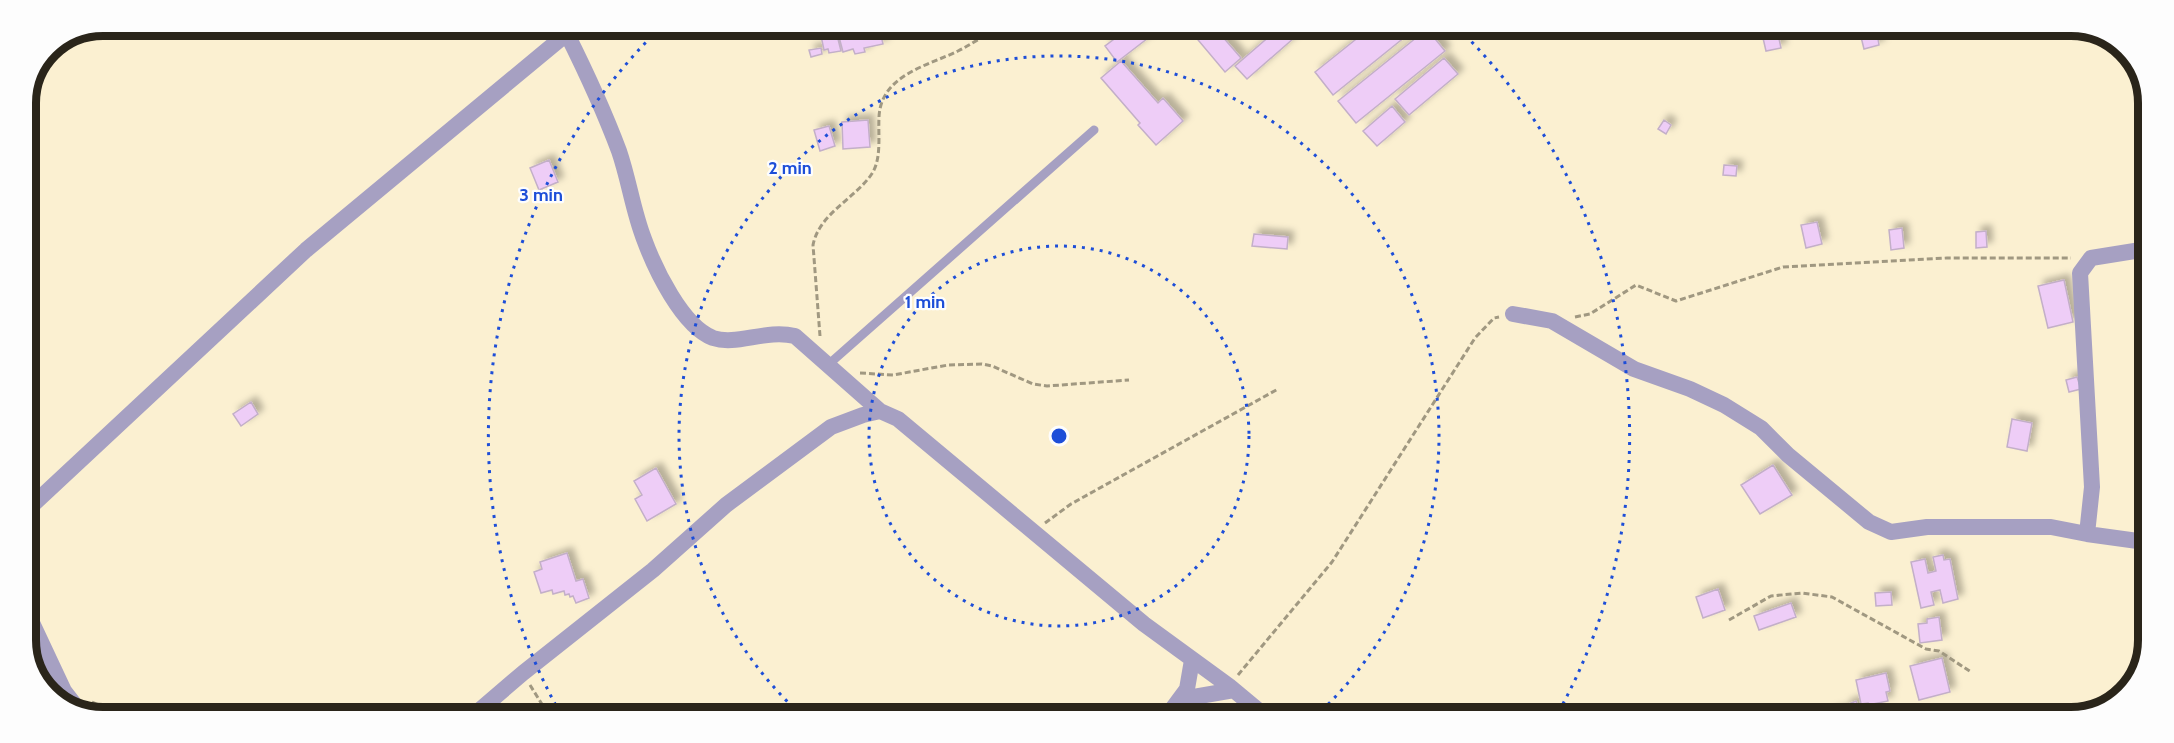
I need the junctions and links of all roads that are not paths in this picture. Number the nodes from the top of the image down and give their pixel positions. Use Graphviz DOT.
graph roads {
  1 [pos="565,36"];
  2 [pos="573,36"];
  3 [pos="1094,130"];
  4 [pos="2138,250"];
  5 [pos="1513,314"];
  6 [pos="829,365"];
  7 [pos="880,411"];
  8 [pos="36,502"];
  9 [pos="2087,534"];
  10 [pos="2138,541"];
  11 [pos="36,632"];
  12 [pos="1192,660"];
  13 [pos="1232,688"];
  14 [pos="68,697"];
  15 [pos="1182,699"];
  16 [pos="483,707"];
  17 [pos="1175,707"];
  18 [pos="1254,707"];
  1 -- 8 [label="street"];
  2 -- 6 [label="street"];
  3 -- 6 [label="lane"];
  4 -- 9 [label="street"];
  5 -- 9 [label="street"];
  6 -- 7 [label="street"];
  7 -- 12 [label="street"];
  7 -- 16 [label="street"];
  9 -- 10 [label="street"];
  11 -- 14 [label="street"];
  12 -- 13 [label="street"];
  12 -- 15 [label="street"];
  13 -- 15 [label="street"];
  13 -- 18 [label="street"];
  15 -- 17 [label="street"];
}
